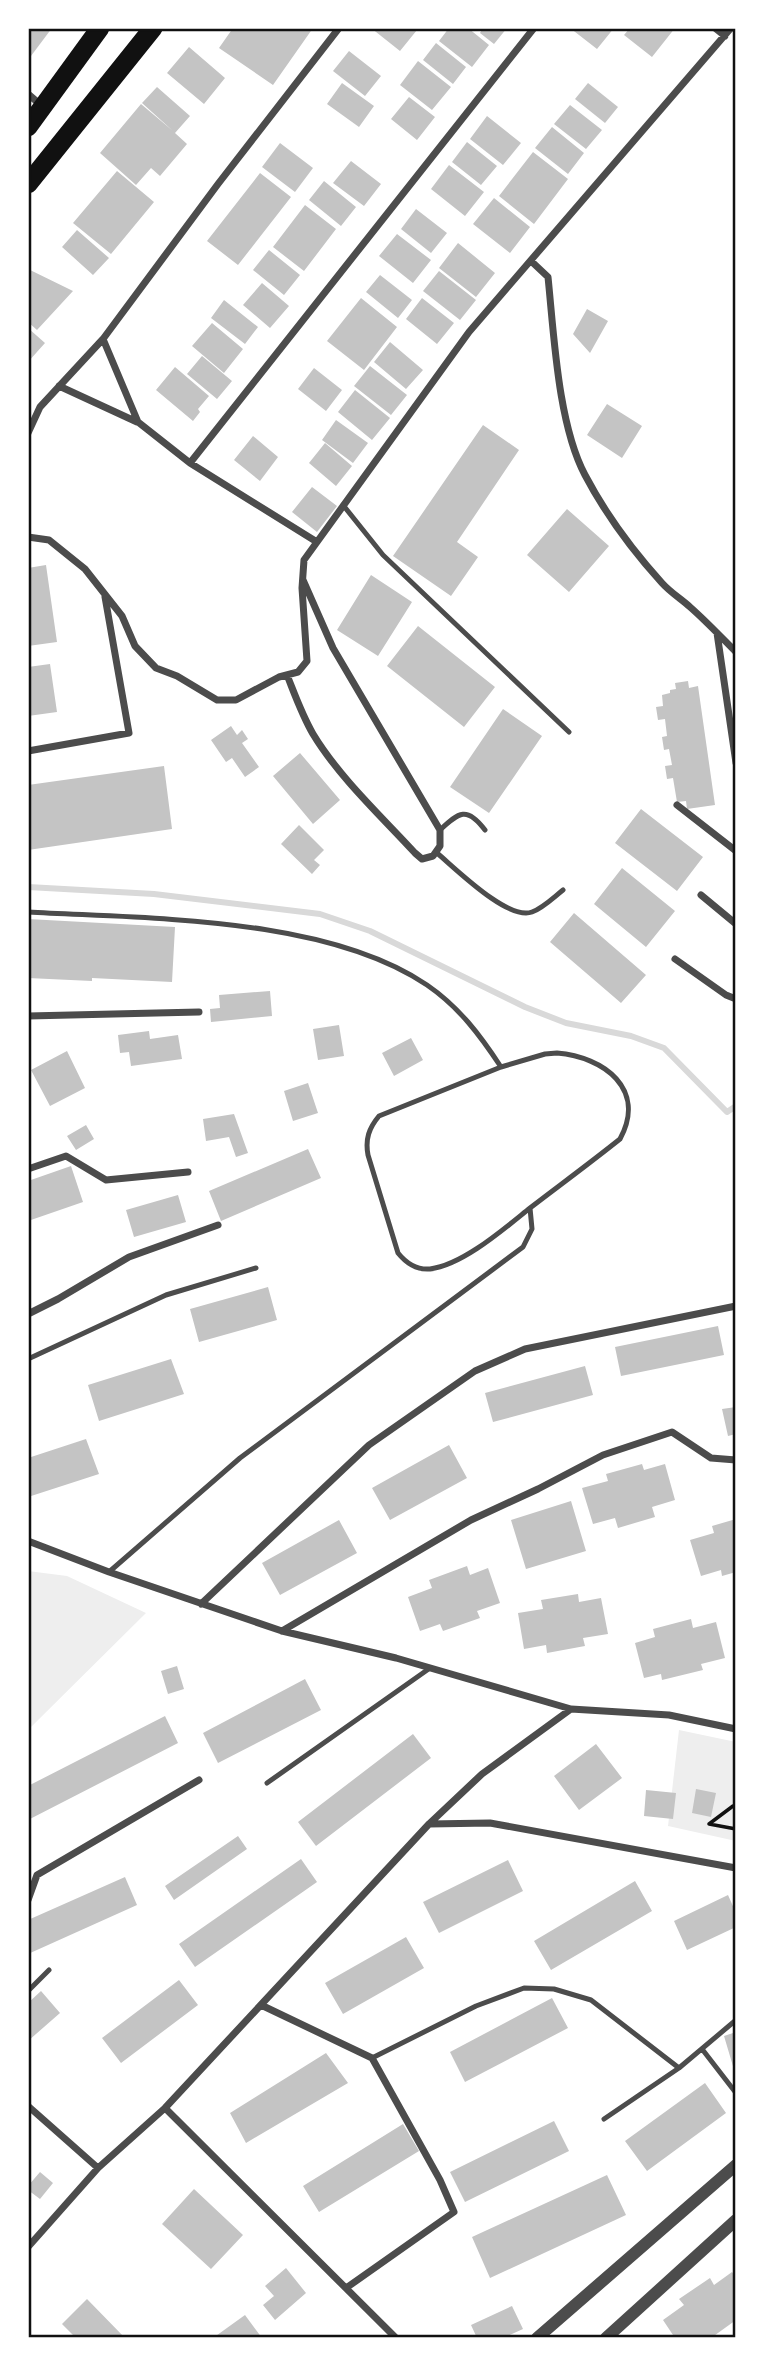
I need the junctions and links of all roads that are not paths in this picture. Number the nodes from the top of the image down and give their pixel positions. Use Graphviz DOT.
graph roads {
  1 [pos="87,28"];
  2 [pos="100,28"];
  3 [pos="153,28"];
  4 [pos="339,28"];
  5 [pos="534,28"];
  6 [pos="715,28"];
  7 [pos="731,28"];
  8 [pos="725,36"];
  9 [pos="83,52"];
  10 [pos="35,100"];
  11 [pos="28,127"];
  12 [pos="28,184"];
  13 [pos="531,261"];
  14 [pos="103,339"];
  15 [pos="59,386"];
  16 [pos="138,422"];
  17 [pos="28,433"];
  18 [pos="190,463"];
  19 [pos="343,505"];
  20 [pos="28,537"];
  21 [pos="317,541"];
  22 [pos="302,580"];
  23 [pos="104,593"];
  24 [pos="717,633"];
  25 [pos="736,652"];
  26 [pos="287,675"];
  27 [pos="569,732"];
  28 [pos="28,751"];
  29 [pos="736,763"];
  30 [pos="677,805"];
  31 [pos="440,830"];
  32 [pos="485,830"];
  33 [pos="736,850"];
  34 [pos="436,853"];
  35 [pos="563,890"];
  36 [pos="701,895"];
  37 [pos="28,912"];
  38 [pos="736,925"];
  39 [pos="676,959"];
  40 [pos="736,999"];
  41 [pos="199,1012"];
  42 [pos="28,1016"];
  43 [pos="501,1067"];
  44 [pos="28,1169"];
  45 [pos="188,1172"];
  46 [pos="530,1208"];
  47 [pos="218,1225"];
  48 [pos="257,1268"];
  49 [pos="736,1306"];
  50 [pos="28,1314"];
  51 [pos="28,1359"];
  52 [pos="736,1460"];
  53 [pos="28,1541"];
  54 [pos="108,1572"];
  55 [pos="201,1604"];
  56 [pos="282,1631"];
  57 [pos="430,1668"];
  58 [pos="571,1709"];
  59 [pos="736,1729"];
  60 [pos="199,1780"];
  61 [pos="267,1783"];
  62 [pos="429,1824"];
  63 [pos="736,1868"];
  64 [pos="28,1900"];
  65 [pos="49,1970"];
  66 [pos="28,1991"];
  67 [pos="261,2005"];
  68 [pos="736,2020"];
  69 [pos="702,2049"];
  70 [pos="372,2058"];
  71 [pos="679,2068"];
  72 [pos="736,2093"];
  73 [pos="28,2106"];
  74 [pos="165,2108"];
  75 [pos="604,2119"];
  76 [pos="736,2165"];
  77 [pos="98,2168"];
  78 [pos="736,2220"];
  79 [pos="28,2246"];
  80 [pos="346,2288"];
  81 [pos="396,2338"];
  82 [pos="537,2338"];
  83 [pos="606,2338"];
  1 -- 9 [label="highway"];
  2 -- 9 [label="highway"];
  3 -- 12 [label="highway"];
  4 -- 14 [label="street"];
  5 -- 18 [label="street"];
  6 -- 8 [label="street"];
  7 -- 8 [label="street"];
  8 -- 13 [label="street"];
  9 -- 10 [label="highway"];
  10 -- 11 [label="highway"];
  13 -- 19 [label="street"];
  13 -- 24 [label="street"];
  14 -- 15 [label="street"];
  14 -- 16 [label="street"];
  15 -- 16 [label="street"];
  15 -- 17 [label="street"];
  16 -- 18 [label="street"];
  18 -- 21 [label="street"];
  19 -- 21 [label="street"];
  19 -- 27 [label="lane"];
  20 -- 23 [label="street"];
  21 -- 22 [label="street"];
  22 -- 26 [label="street"];
  22 -- 31 [label="street"];
  23 -- 26 [label="street"];
  23 -- 28 [label="street"];
  24 -- 25 [label="street"];
  24 -- 29 [label="street"];
  26 -- 34 [label="street"];
  30 -- 33 [label="street"];
  31 -- 32 [label="lane"];
  31 -- 34 [label="street"];
  34 -- 35 [label="lane"];
  36 -- 38 [label="street"];
  37 -- 43 [label="lane"];
  39 -- 40 [label="street"];
  41 -- 42 [label="street"];
  43 -- 46 [label="lane"];
  43 -- 46 [label="lane"];
  44 -- 45 [label="street"];
  46 -- 54 [label="lane"];
  47 -- 50 [label="street"];
  48 -- 51 [label="lane"];
  49 -- 55 [label="street"];
  52 -- 56 [label="street"];
  53 -- 54 [label="street"];
  54 -- 55 [label="street"];
  55 -- 56 [label="street"];
  56 -- 57 [label="street"];
  57 -- 58 [label="street"];
  57 -- 61 [label="lane"];
  58 -- 59 [label="street"];
  58 -- 62 [label="street"];
  60 -- 64 [label="street"];
  62 -- 63 [label="street"];
  62 -- 67 [label="street"];
  65 -- 66 [label="lane"];
  67 -- 70 [label="street"];
  67 -- 74 [label="street"];
  68 -- 69 [label="lane"];
  69 -- 71 [label="lane"];
  69 -- 72 [label="lane"];
  70 -- 71 [label="lane"];
  70 -- 80 [label="street"];
  71 -- 75 [label="lane"];
  73 -- 77 [label="street"];
  74 -- 77 [label="street"];
  74 -- 80 [label="street"];
  76 -- 82 [label="street"];
  77 -- 79 [label="street"];
  78 -- 83 [label="street"];
  80 -- 81 [label="street"];
}
